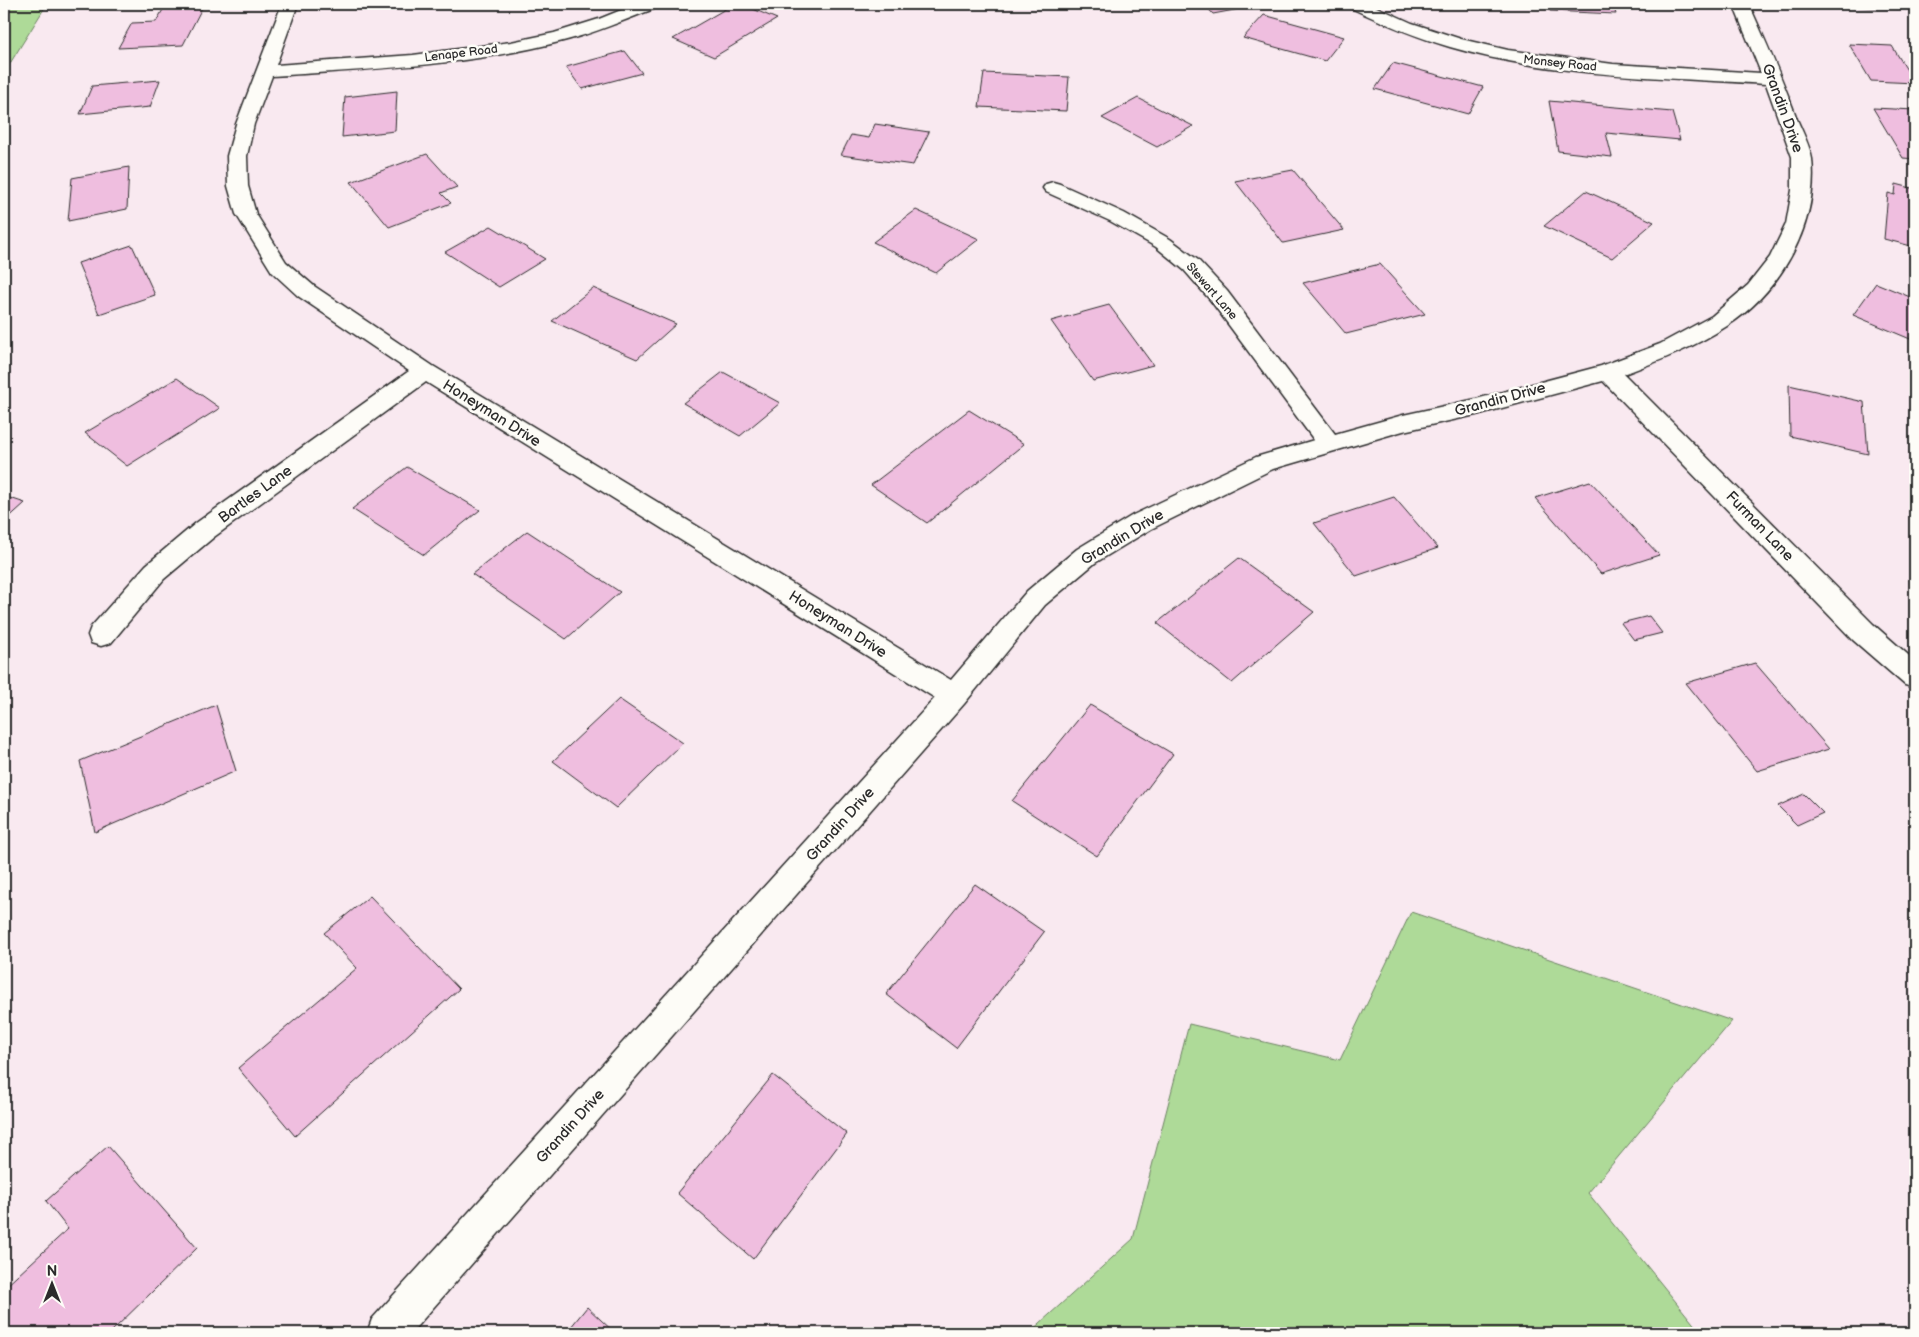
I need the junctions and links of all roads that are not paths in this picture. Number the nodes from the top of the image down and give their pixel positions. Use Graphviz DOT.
graph roads {
  1 [pos="290,4"];
  2 [pos="650,4"];
  3 [pos="1357,4"];
  4 [pos="1741,4"];
  5 [pos="266,71"];
  6 [pos="1774,79"];
  7 [pos="1053,188"];
  8 [pos="424,371"];
  9 [pos="1608,372"];
  10 [pos="1329,443"];
  11 [pos="101,634"];
  12 [pos="1915,677"];
  13 [pos="954,696"];
  14 [pos="386,1333"];
  1 -- 5 [label="street, Honeyman Drive"];
  2 -- 5 [label="street, Lenape Road"];
  3 -- 6 [label="street, Monsey Road"];
  4 -- 6 [label="street, Grandin Drive"];
  5 -- 8 [label="street, Honeyman Drive"];
  6 -- 9 [label="street, Grandin Drive"];
  7 -- 10 [label="street, Stewart Lane"];
  8 -- 11 [label="street, Bartles Lane"];
  8 -- 13 [label="street, Honeyman Drive"];
  9 -- 10 [label="street, Grandin Drive"];
  9 -- 12 [label="street, Furman Lane"];
  10 -- 13 [label="street, Grandin Drive"];
  13 -- 14 [label="street, Grandin Drive"];
}
